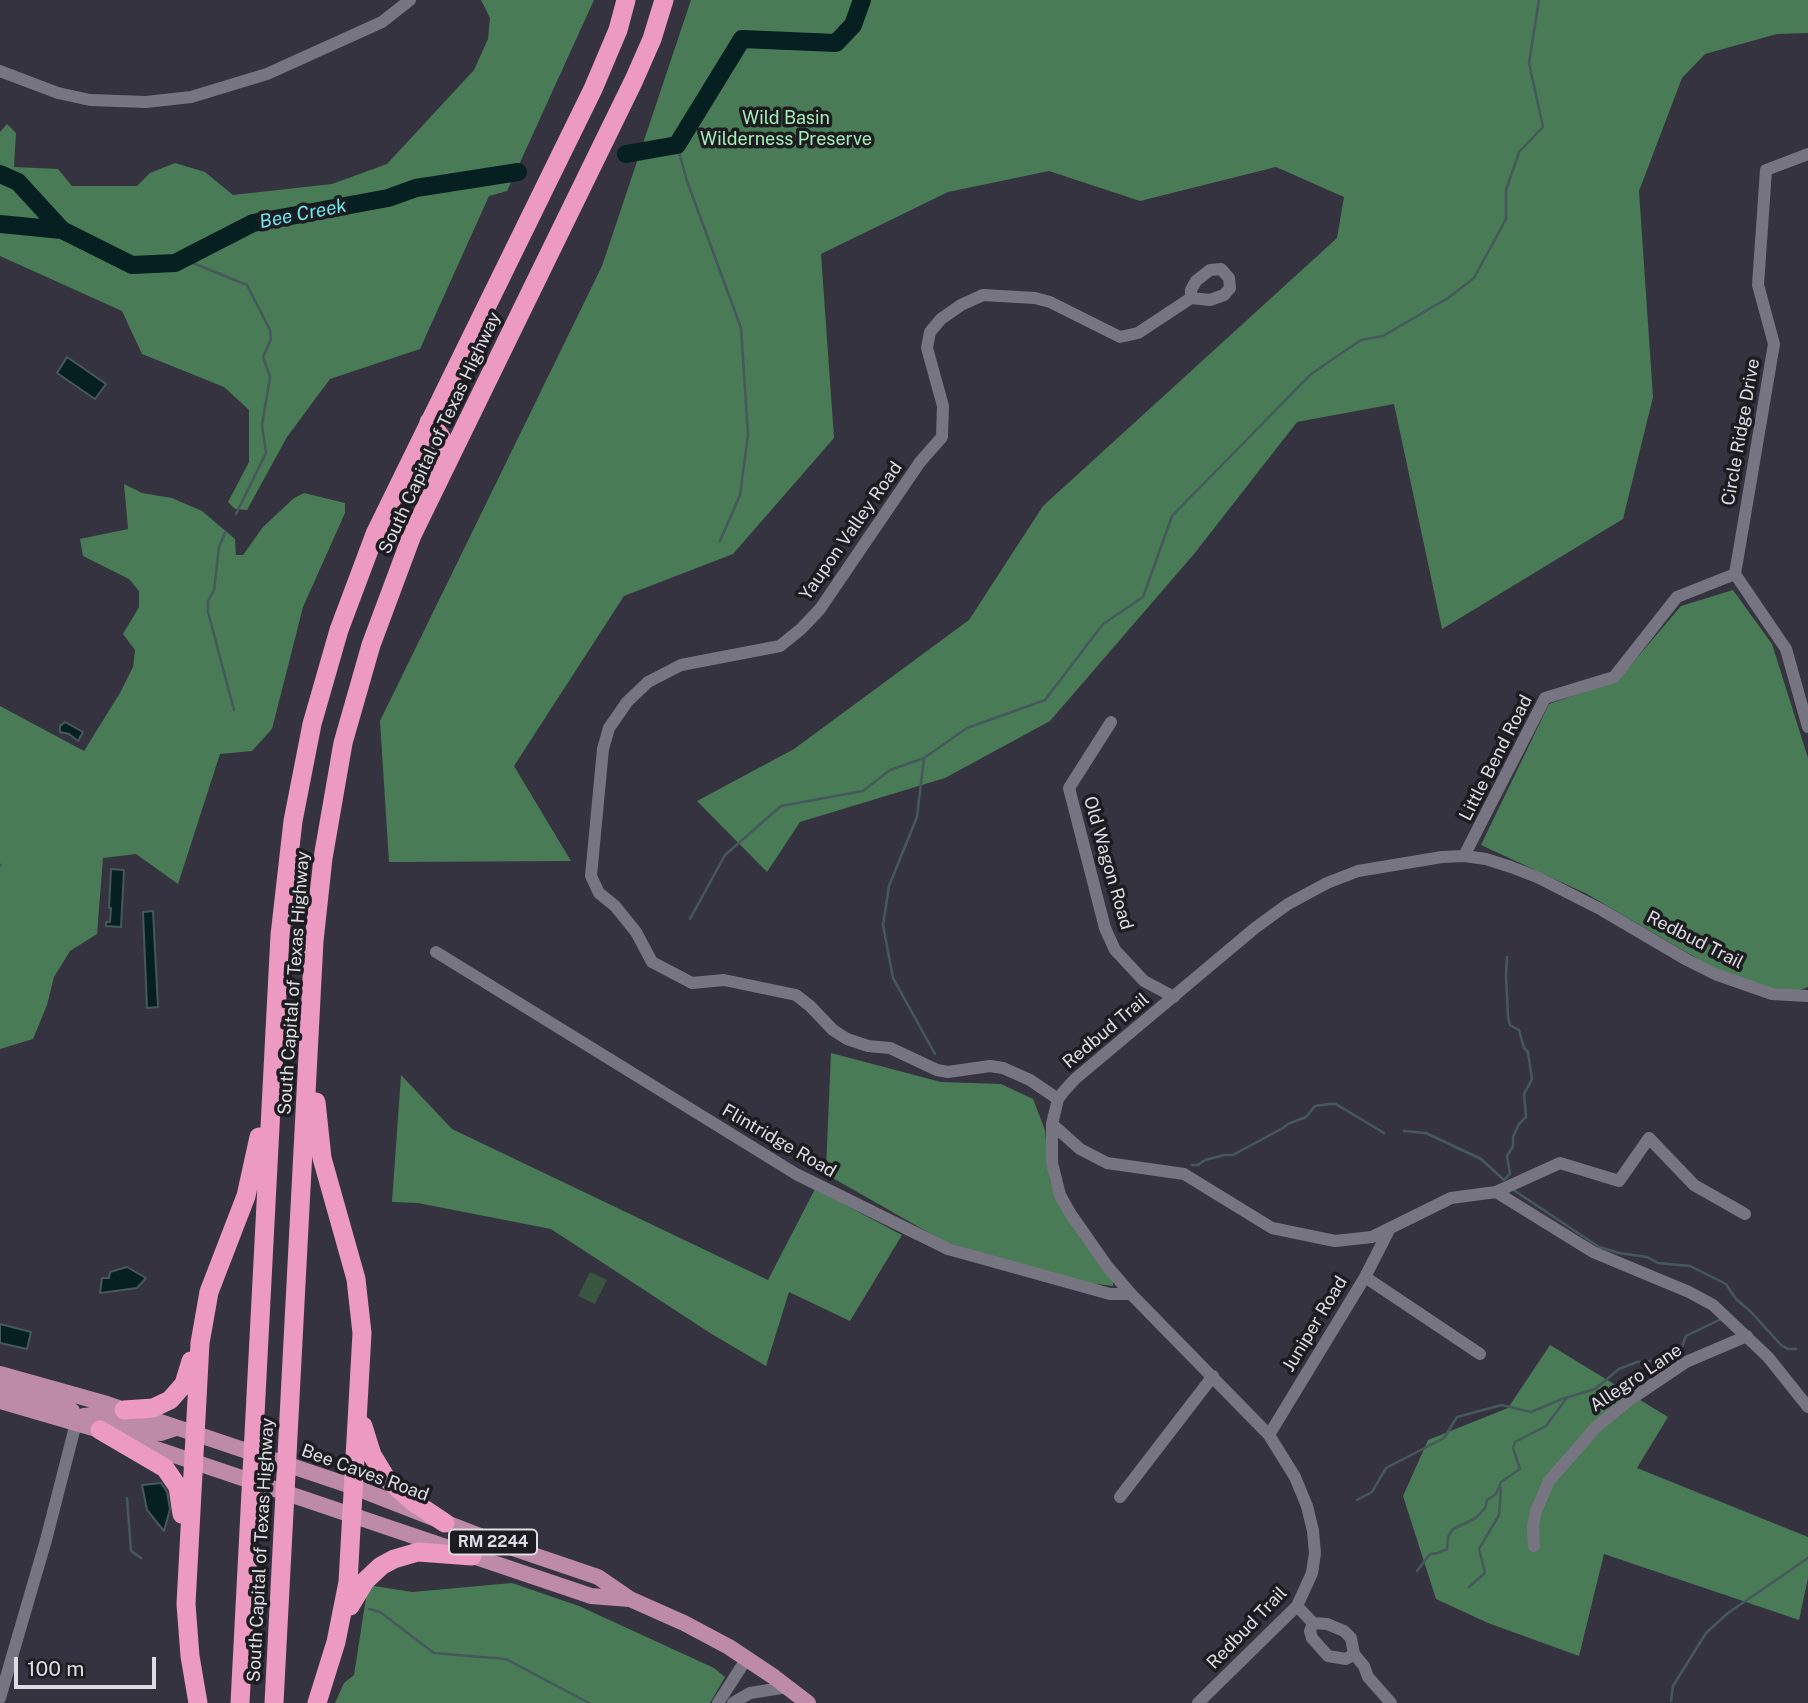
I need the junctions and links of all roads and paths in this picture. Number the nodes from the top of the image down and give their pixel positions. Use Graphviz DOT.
graph roads {
  1 [pos="410,0"];
  2 [pos="624,0"];
  3 [pos="664,0"];
  4 [pos="0,71"];
  5 [pos="1808,154"];
  6 [pos="1191,298"];
  7 [pos="488,378"];
  8 [pos="429,422"];
  9 [pos="419,520"];
  10 [pos="1735,574"];
  11 [pos="1111,722"];
  12 [pos="1808,727"];
  13 [pos="1464,856"];
  14 [pos="436,952"];
  15 [pos="313,957"];
  16 [pos="1808,996"];
  17 [pos="1174,997"];
  18 [pos="277,1000"];
  19 [pos="1058,1099"];
  20 [pos="1052,1124"];
  21 [pos="1080,1149"];
  22 [pos="1052,1163"];
  23 [pos="1496,1192"];
  24 [pos="1745,1214"];
  25 [pos="1389,1230"];
  26 [pos="1365,1277"];
  27 [pos="1131,1294"];
  28 [pos="202,1326"];
  29 [pos="1747,1336"];
  30 [pos="1479,1353"];
  31 [pos="0,1374"];
  32 [pos="1213,1376"];
  33 [pos="0,1387"];
  34 [pos="0,1401"];
  35 [pos="359,1402"];
  36 [pos="1808,1407"];
  37 [pos="124,1410"];
  38 [pos="76,1423"];
  39 [pos="100,1430"];
  40 [pos="186,1431"];
  41 [pos="1269,1435"];
  42 [pos="194,1462"];
  43 [pos="354,1487"];
  44 [pos="1120,1497"];
  45 [pos="353,1516"];
  46 [pos="445,1523"];
  47 [pos="1534,1546"];
  48 [pos="472,1556"];
  49 [pos="188,1570"];
  50 [pos="629,1599"];
  51 [pos="1297,1606"];
  52 [pos="1313,1623"];
  53 [pos="337,1636"];
  54 [pos="1353,1654"];
  55 [pos="747,1658"];
  56 [pos="788,1687"];
  57 [pos="0,1698"];
  58 [pos="198,1703"];
  59 [pos="240,1703"];
  60 [pos="274,1703"];
  61 [pos="317,1703"];
  62 [pos="718,1703"];
  63 [pos="733,1703"];
  64 [pos="808,1703"];
  65 [pos="1198,1703"];
  66 [pos="1391,1703"];
  1 -- 4 [label="street"];
  2 -- 8 [label="highway, South Capital of Texas Highway"];
  3 -- 7 [label="highway, South Capital of Texas Highway"];
  5 -- 10 [label="street, Circle Ridge Drive"];
  6 -- 19 [label="street, Yaupon Valley Road"];
  7 -- 8 [label="highway"];
  7 -- 9 [label="highway, South Capital of Texas Highway"];
  8 -- 9 [label="highway"];
  8 -- 18 [label="highway, South Capital of Texas Highway"];
  9 -- 15 [label="highway, South Capital of Texas Highway"];
  10 -- 12 [label="street"];
  10 -- 13 [label="street, Little Bend Road"];
  11 -- 17 [label="street, Old Wagon Road"];
  13 -- 16 [label="street, Redbud Trail"];
  13 -- 17 [label="street, Redbud Trail"];
  14 -- 27 [label="street, Flintridge Road"];
  15 -- 35 [label="highway"];
  15 -- 60 [label="highway, South Capital of Texas Highway"];
  17 -- 19 [label="street, Redbud Trail"];
  18 -- 28 [label="highway"];
  18 -- 59 [label="highway, South Capital of Texas Highway"];
  19 -- 20 [label="street, Redbud Trail"];
  20 -- 21 [label="street"];
  20 -- 22 [label="street, Redbud Trail"];
  21 -- 22 [label="street"];
  21 -- 25 [label="street"];
  22 -- 27 [label="street, Redbud Trail"];
  23 -- 24 [label="street"];
  23 -- 25 [label="street"];
  23 -- 29 [label="street"];
  25 -- 26 [label="street, Juniper Road"];
  26 -- 30 [label="street"];
  26 -- 41 [label="street, Juniper Road"];
  27 -- 32 [label="street, Redbud Trail"];
  28 -- 37 [label="highway"];
  28 -- 40 [label="highway"];
  29 -- 36 [label="street"];
  29 -- 47 [label="street, Allegro Lane"];
  31 -- 37 [label="main road, Bee Caves Road / RM 2244"];
  32 -- 41 [label="street, Redbud Trail"];
  32 -- 44 [label="street"];
  33 -- 38 [label="main road"];
  34 -- 38 [label="main road, Bee Caves Road / RM 2244"];
  35 -- 43 [label="highway"];
  35 -- 46 [label="highway"];
  37 -- 40 [label="main road, Bee Caves Road / RM 2244"];
  38 -- 39 [label="main road, Bee Caves Road / RM 2244"];
  38 -- 40 [label="main road"];
  38 -- 57 [label="street"];
  39 -- 42 [label="main road, Bee Caves Road / RM 2244"];
  39 -- 49 [label="highway"];
  40 -- 42 [label="highway"];
  40 -- 43 [label="main road, Bee Caves Road / RM 2244"];
  41 -- 51 [label="street, Redbud Trail"];
  42 -- 45 [label="main road, Bee Caves Road / RM 2244"];
  42 -- 49 [label="highway"];
  43 -- 45 [label="highway"];
  43 -- 46 [label="main road, Bee Caves Road / RM 2244"];
  45 -- 48 [label="main road, Bee Caves Road / RM 2244"];
  45 -- 53 [label="highway"];
  46 -- 50 [label="main road, Bee Caves Road / RM 2244"];
  48 -- 50 [label="main road, Bee Caves Road / RM 2244"];
  48 -- 53 [label="highway"];
  49 -- 58 [label="highway"];
  50 -- 55 [label="main road, Bee Caves Road / RM 2244"];
  51 -- 52 [label="street"];
  51 -- 65 [label="street, Redbud Trail"];
  52 -- 54 [label="street"];
  52 -- 54 [label="street"];
  53 -- 61 [label="highway"];
  54 -- 66 [label="street"];
  55 -- 56 [label="main road, Bee Caves Road / RM 2244"];
  55 -- 62 [label="street"];
  56 -- 63 [label="street"];
  56 -- 64 [label="main road, Bee Caves Road / RM 2244"];
}
